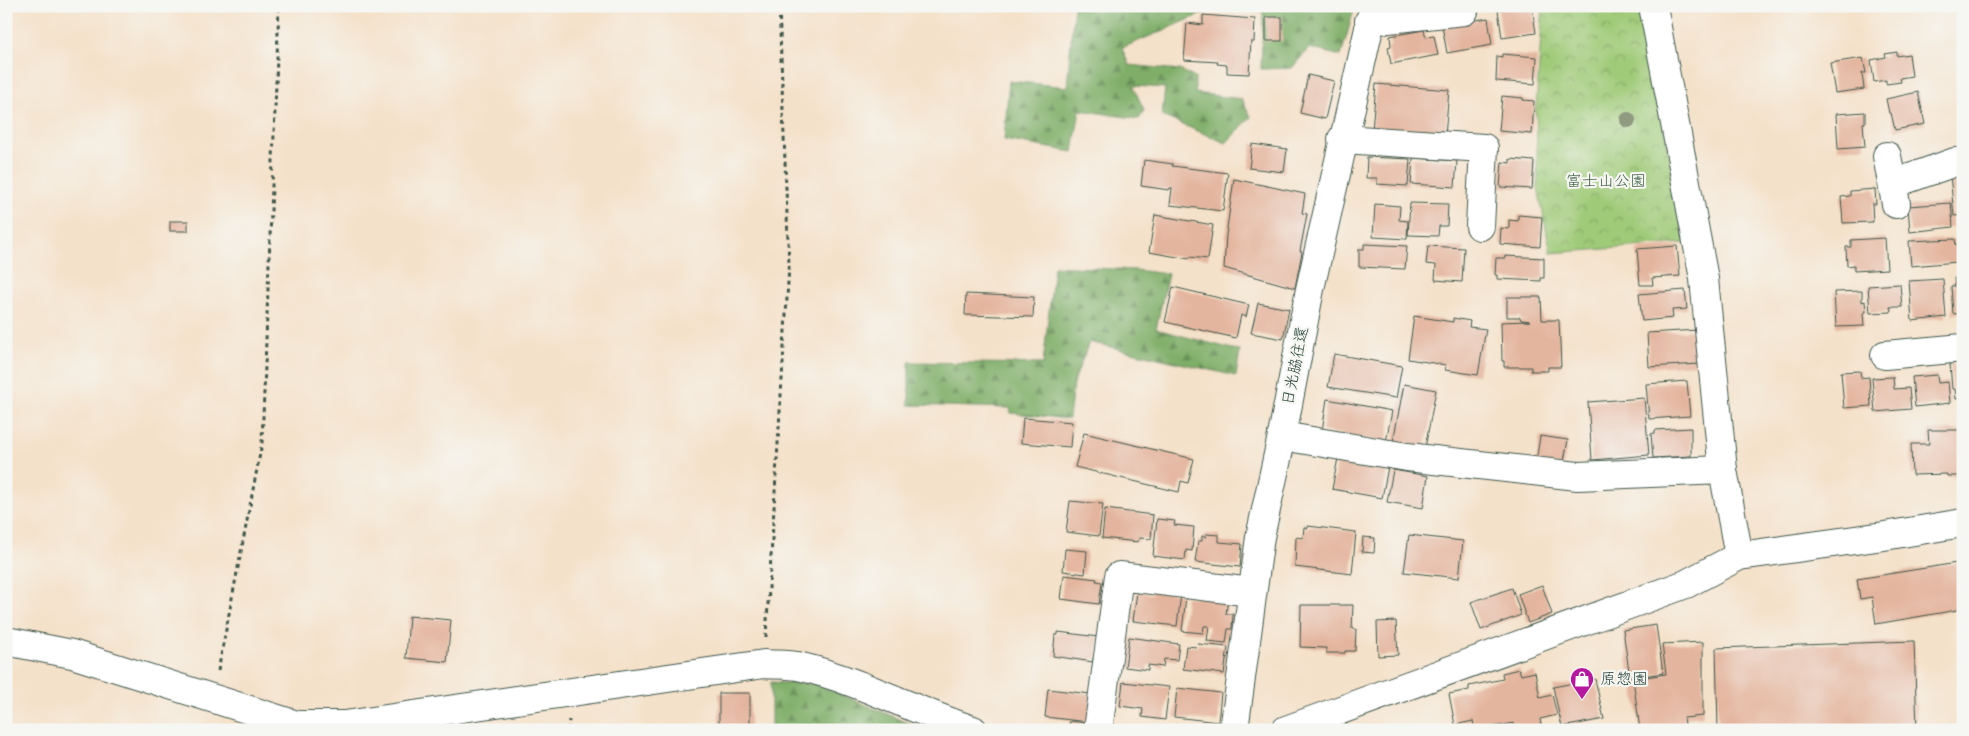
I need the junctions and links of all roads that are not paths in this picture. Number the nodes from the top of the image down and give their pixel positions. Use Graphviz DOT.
graph roads {
  1 [pos="1653,6"];
  2 [pos="1464,11"];
  3 [pos="1372,14"];
  4 [pos="1342,140"];
  5 [pos="1887,156"];
  6 [pos="1963,162"];
  7 [pos="1480,226"];
  8 [pos="1963,348"];
  9 [pos="1885,355"];
  10 [pos="1282,436"];
  11 [pos="1723,470"];
  12 [pos="1963,523"];
  13 [pos="1739,556"];
  14 [pos="1252,592"];
  15 [pos="6,642"];
  16 [pos="973,730"];
  17 [pos="1098,730"];
  18 [pos="1234,730"];
  19 [pos="1286,730"];
  1 -- 11 [label="street"];
  2 -- 3 [label="street"];
  3 -- 4 [label="street, 日光脇往還"];
  4 -- 7 [label="street"];
  4 -- 10 [label="street, 日光脇往還"];
  5 -- 6 [label="street"];
  8 -- 9 [label="street"];
  10 -- 11 [label="street"];
  10 -- 14 [label="street, 日光脇往還"];
  11 -- 13 [label="street"];
  12 -- 13 [label="street"];
  13 -- 19 [label="street"];
  14 -- 17 [label="street"];
  14 -- 18 [label="street, 日光脇往還"];
  15 -- 16 [label="street"];
}
